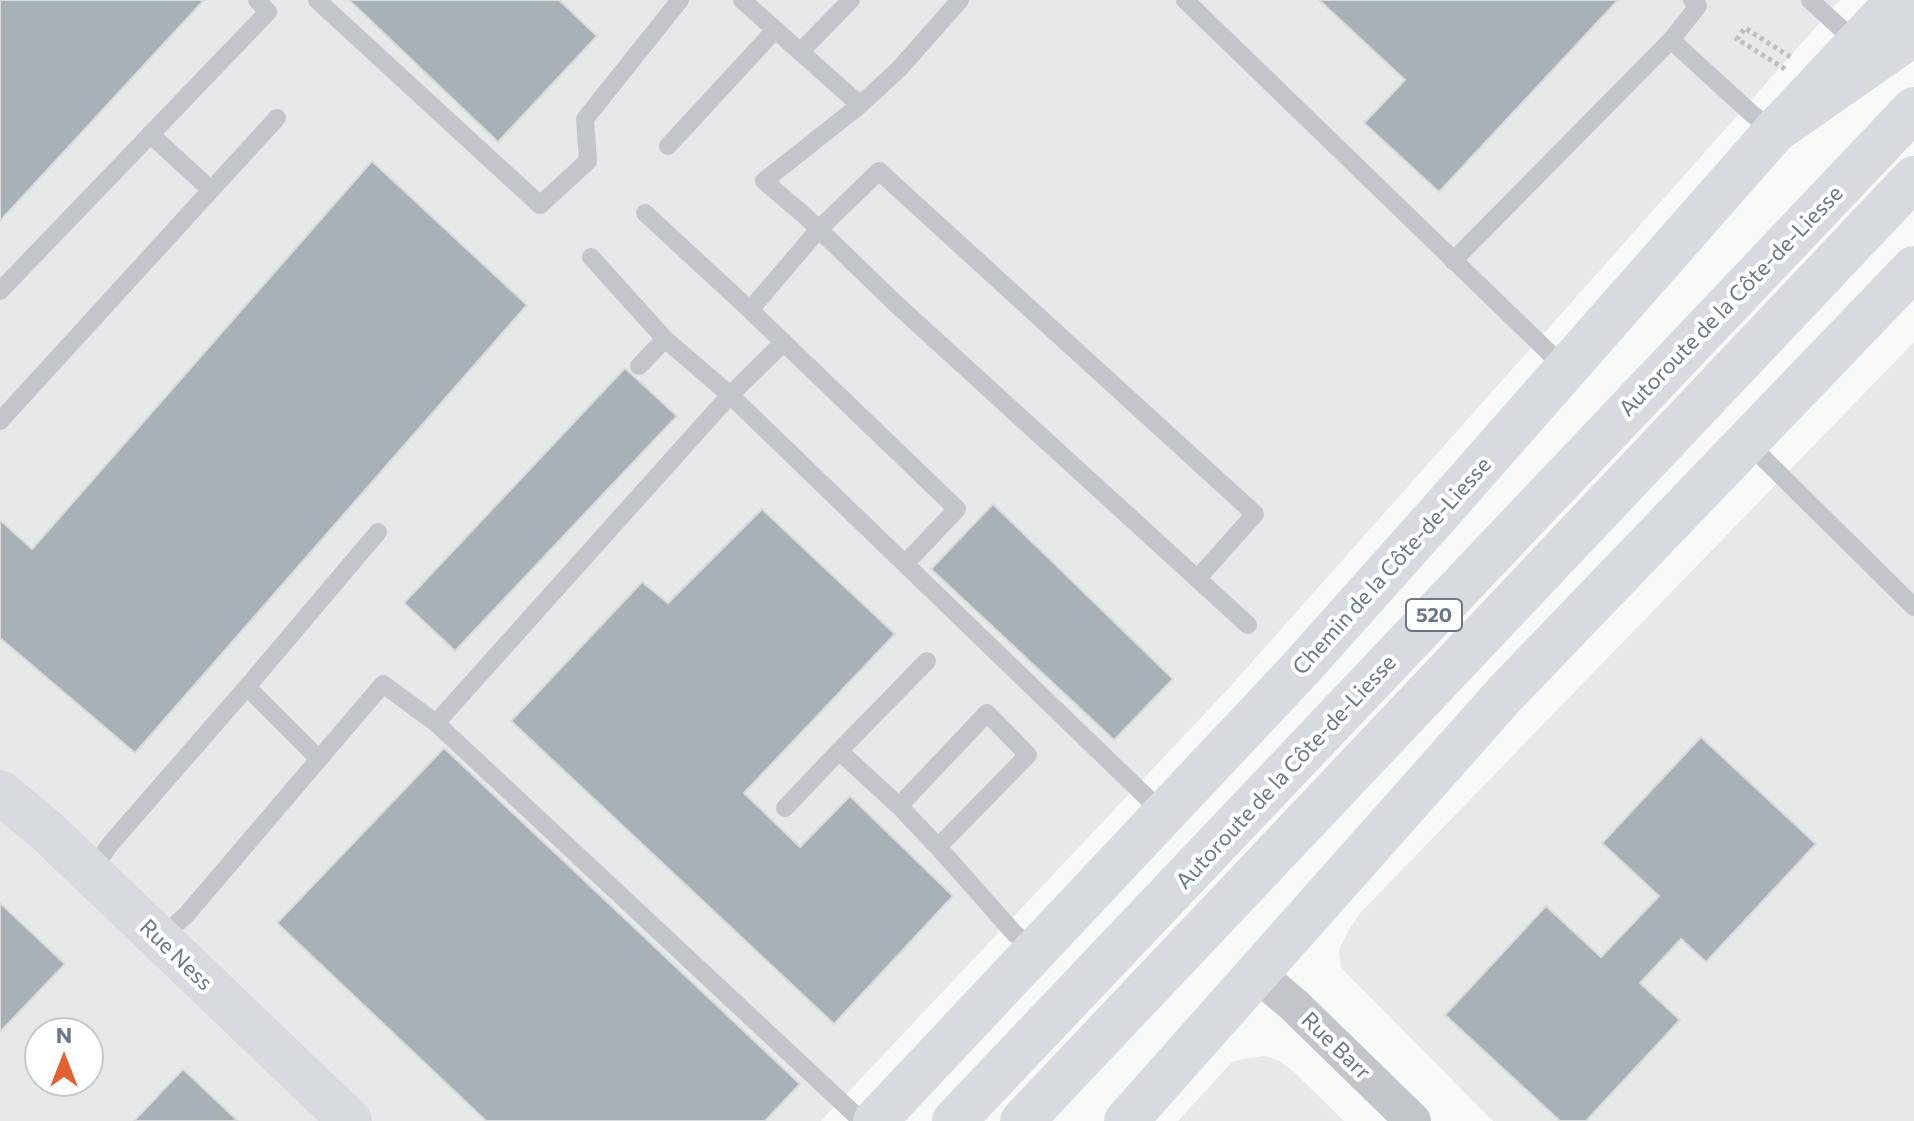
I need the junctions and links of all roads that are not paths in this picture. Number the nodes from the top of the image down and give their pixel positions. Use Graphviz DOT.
graph roads {
  1 [pos="257,0"];
  2 [pos="317,0"];
  3 [pos="680,0"];
  4 [pos="742,0"];
  5 [pos="851,0"];
  6 [pos="960,0"];
  7 [pos="1185,0"];
  8 [pos="1692,0"];
  9 [pos="1810,0"];
  10 [pos="1898,0"];
  11 [pos="775,30"];
  12 [pos="1914,34"];
  13 [pos="1671,40"];
  14 [pos="1857,43"];
  15 [pos="800,52"];
  16 [pos="860,105"];
  17 [pos="1914,109"];
  18 [pos="277,118"];
  19 [pos="1775,131"];
  20 [pos="150,134"];
  21 [pos="668,146"];
  22 [pos="1914,178"];
  23 [pos="211,190"];
  24 [pos="645,213"];
  25 [pos="819,229"];
  26 [pos="591,257"];
  27 [pos="1453,261"];
  28 [pos="1914,268"];
  29 [pos="0,291"];
  30 [pos="750,310"];
  31 [pos="665,339"];
  32 [pos="784,342"];
  33 [pos="639,366"];
  34 [pos="1566,369"];
  35 [pos="730,395"];
  36 [pos="0,421"];
  37 [pos="1747,442"];
  38 [pos="378,532"];
  39 [pos="905,564"];
  40 [pos="1197,579"];
  41 [pos="1914,607"];
  42 [pos="1248,625"];
  43 [pos="927,661"];
  44 [pos="247,687"];
  45 [pos="436,723"];
  46 [pos="839,751"];
  47 [pos="319,759"];
  48 [pos="0,792"];
  49 [pos="899,806"];
  50 [pos="785,808"];
  51 [pos="1164,814"];
  52 [pos="938,847"];
  53 [pos="90,872"];
  54 [pos="159,939"];
  55 [pos="1037,950"];
  56 [pos="1256,973"];
  57 [pos="1124,1013"];
  58 [pos="350,1121"];
  59 [pos="862,1121"];
  60 [pos="875,1121"];
  61 [pos="954,1121"];
  62 [pos="1022,1121"];
  63 [pos="1057,1121"];
  64 [pos="1126,1121"];
  65 [pos="1413,1121"];
  1 -- 20 [label="lane"];
  2 -- 3 [label="lane"];
  4 -- 11 [label="lane"];
  5 -- 15 [label="lane"];
  6 -- 16 [label="lane"];
  7 -- 27 [label="lane"];
  8 -- 13 [label="lane"];
  9 -- 14 [label="lane"];
  10 -- 14 [label="main road, Chemin de la Côte-de-Liesse"];
  11 -- 15 [label="lane"];
  11 -- 21 [label="lane"];
  12 -- 19 [label="main road"];
  13 -- 19 [label="lane"];
  13 -- 27 [label="lane"];
  14 -- 19 [label="main road, Chemin de la Côte-de-Liesse"];
  15 -- 16 [label="lane"];
  16 -- 25 [label="lane"];
  17 -- 61 [label="main road, Autoroute de la Côte-de-Liesse / 520"];
  18 -- 23 [label="lane"];
  19 -- 34 [label="main road, Chemin de la Côte-de-Liesse"];
  20 -- 23 [label="lane"];
  20 -- 29 [label="lane"];
  22 -- 57 [label="main road, 520"];
  23 -- 36 [label="lane"];
  24 -- 30 [label="lane"];
  25 -- 30 [label="lane"];
  25 -- 40 [label="lane"];
  25 -- 40 [label="lane"];
  26 -- 31 [label="lane"];
  27 -- 34 [label="lane"];
  28 -- 37 [label="main road"];
  30 -- 32 [label="lane"];
  31 -- 33 [label="lane"];
  31 -- 35 [label="lane"];
  32 -- 35 [label="lane"];
  32 -- 39 [label="lane"];
  34 -- 51 [label="main road, Chemin de la Côte-de-Liesse"];
  35 -- 39 [label="lane"];
  35 -- 45 [label="lane"];
  37 -- 41 [label="lane"];
  37 -- 56 [label="main road"];
  38 -- 44 [label="lane"];
  39 -- 51 [label="lane"];
  40 -- 42 [label="lane"];
  43 -- 46 [label="lane"];
  44 -- 47 [label="lane"];
  44 -- 53 [label="lane"];
  45 -- 47 [label="lane"];
  45 -- 59 [label="lane"];
  46 -- 49 [label="lane"];
  46 -- 50 [label="lane"];
  47 -- 54 [label="lane"];
  48 -- 53 [label="main road, Rue Ness"];
  49 -- 52 [label="lane"];
  49 -- 52 [label="lane"];
  51 -- 55 [label="main road, Chemin de la Côte-de-Liesse"];
  52 -- 55 [label="lane"];
  53 -- 54 [label="main road, Rue Ness"];
  54 -- 58 [label="main road, Rue Ness"];
  55 -- 60 [label="main road, Chemin de la Côte-de-Liesse"];
  56 -- 64 [label="main road"];
  56 -- 65 [label="street, Rue Barr"];
  57 -- 62 [label="main road, 520"];
  57 -- 63 [label="main road"];
}
